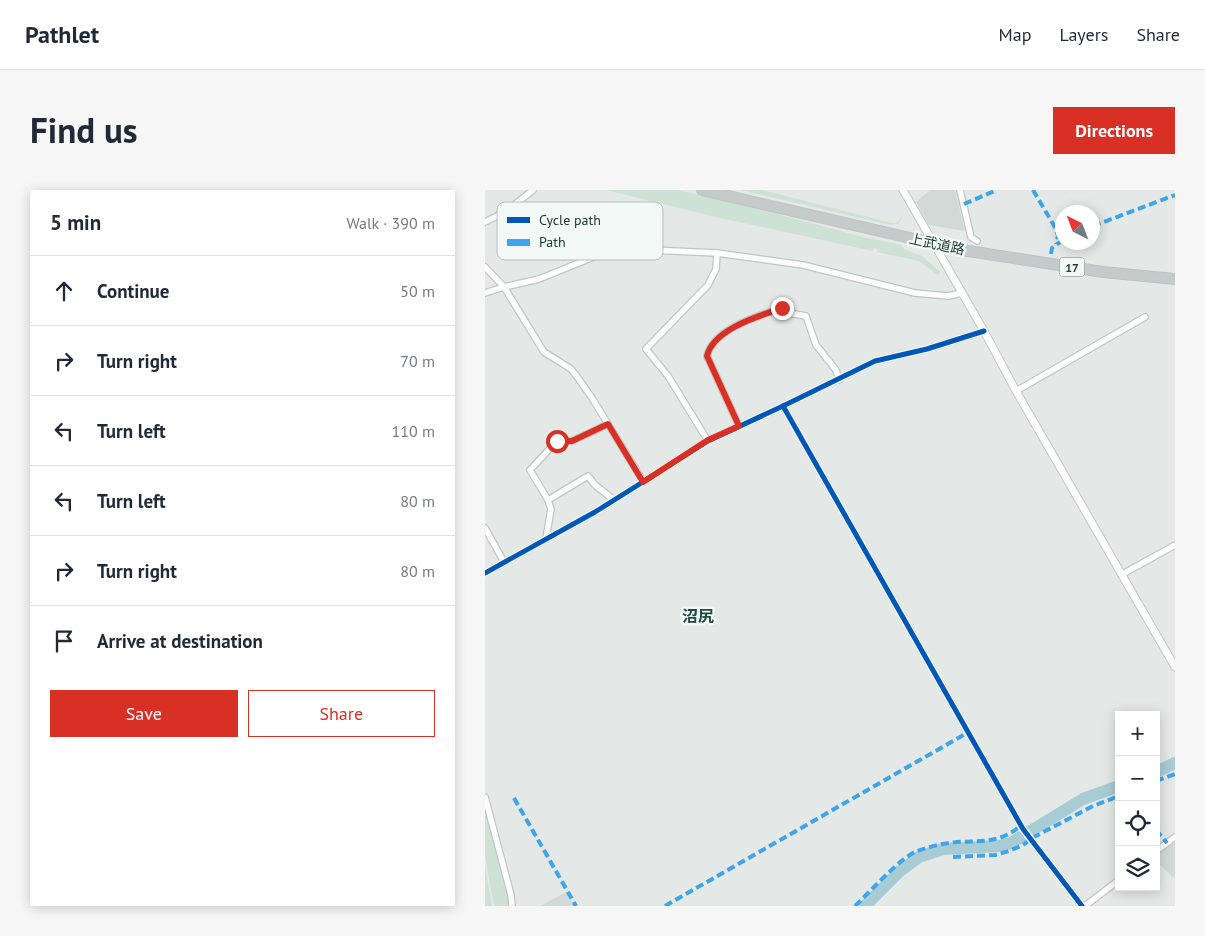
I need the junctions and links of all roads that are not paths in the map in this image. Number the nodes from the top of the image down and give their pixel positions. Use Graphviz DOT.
graph roads {
  1 [pos="533,190"];
  2 [pos="702,190"];
  3 [pos="903,190"];
  4 [pos="961,190"];
  5 [pos="518,202"];
  6 [pos="497,216"];
  7 [pos="485,222"];
  8 [pos="977,241"];
  9 [pos="935,244"];
  10 [pos="663,251"];
  11 [pos="717,253"];
  12 [pos="587,260"];
  13 [pos="485,266"];
  14 [pos="1175,279"];
  15 [pos="504,287"];
  16 [pos="485,293"];
  17 [pos="962,293"];
  18 [pos="1145,317"];
  19 [pos="984,331"];
  20 [pos="839,380"];
  21 [pos="1016,391"];
  22 [pos="783,406"];
  23 [pos="608,424"];
  24 [pos="739,426"];
  25 [pos="708,440"];
  26 [pos="643,482"];
  27 [pos="548,500"];
  28 [pos="614,500"];
  29 [pos="485,528"];
  30 [pos="546,539"];
  31 [pos="1175,545"];
  32 [pos="503,562"];
  33 [pos="485,573"];
  34 [pos="1121,576"];
  35 [pos="1175,667"];
  36 [pos="485,797"];
  37 [pos="1175,837"];
  38 [pos="1160,848"];
  39 [pos="1115,883"];
  40 [pos="513,906"];
  41 [pos="1084,906"];
  1 -- 5 [label="street"];
  2 -- 9 [label="highway, 上武道路 / 17"];
  3 -- 9 [label="street"];
  4 -- 8 [label="street"];
  6 -- 7 [label="street"];
  9 -- 14 [label="highway, 上武道路 / 17"];
  9 -- 17 [label="street"];
  10 -- 11 [label="street"];
  11 -- 17 [label="street"];
  11 -- 25 [label="street"];
  12 -- 15 [label="street"];
  13 -- 15 [label="street"];
  15 -- 16 [label="street"];
  15 -- 23 [label="street"];
  17 -- 19 [label="street"];
  18 -- 21 [label="street"];
  19 -- 20 [label="street"];
  19 -- 21 [label="street"];
  20 -- 22 [label="street"];
  20 -- 24 [label="street"];
  21 -- 34 [label="street"];
  22 -- 24 [label="street"];
  22 -- 41 [label="street"];
  23 -- 26 [label="street"];
  23 -- 27 [label="street"];
  24 -- 25 [label="street"];
  25 -- 26 [label="street"];
  26 -- 28 [label="street"];
  27 -- 28 [label="street"];
  27 -- 30 [label="street"];
  28 -- 30 [label="street"];
  29 -- 32 [label="street"];
  30 -- 32 [label="street"];
  31 -- 34 [label="street"];
  32 -- 33 [label="street"];
  34 -- 35 [label="street"];
  36 -- 40 [label="street"];
  37 -- 38 [label="street"];
  39 -- 41 [label="street"];
}
